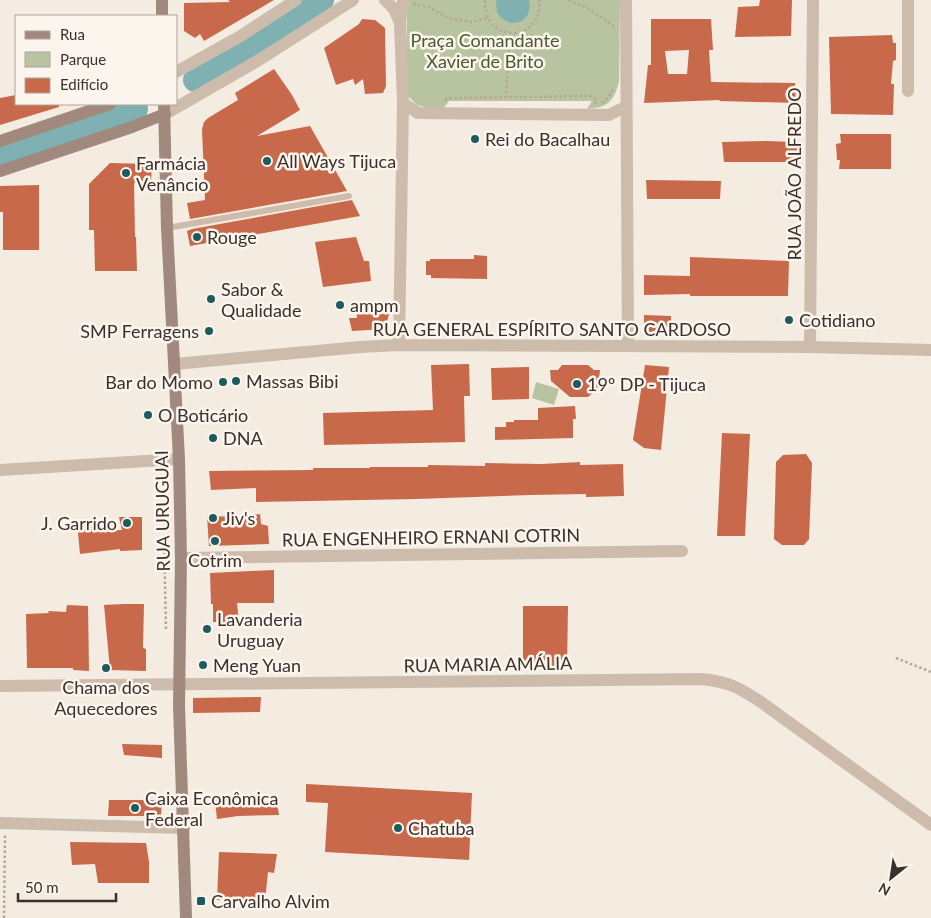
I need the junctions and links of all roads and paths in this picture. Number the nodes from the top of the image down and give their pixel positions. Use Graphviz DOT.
graph roads {
  1 [pos="162,0"];
  2 [pos="296,0"];
  3 [pos="353,0"];
  4 [pos="386,0"];
  5 [pos="486,0"];
  6 [pos="540,0"];
  7 [pos="569,0"];
  8 [pos="626,0"];
  9 [pos="813,0"];
  10 [pos="908,0"];
  11 [pos="410,1"];
  12 [pos="412,11"];
  13 [pos="162,15"];
  14 [pos="488,18"];
  15 [pos="615,18"];
  16 [pos="400,23"];
  17 [pos="510,33"];
  18 [pos="178,71"];
  19 [pos="615,86"];
  20 [pos="908,91"];
  21 [pos="506,98"];
  22 [pos="443,101"];
  23 [pos="178,103"];
  24 [pos="403,103"];
  25 [pos="107,105"];
  26 [pos="625,107"];
  27 [pos="165,109"];
  28 [pos="0,141"];
  29 [pos="0,171"];
  30 [pos="349,196"];
  31 [pos="167,228"];
  32 [pos="399,345"];
  33 [pos="628,346"];
  34 [pos="810,347"];
  35 [pos="931,350"];
  36 [pos="175,364"];
  37 [pos="179,459"];
  38 [pos="0,470"];
  39 [pos="682,551"];
  40 [pos="181,558"];
  41 [pos="896,658"];
  42 [pos="931,672"];
  43 [pos="179,684"];
  44 [pos="0,686"];
  45 [pos="2,823"];
  46 [pos="931,825"];
  47 [pos="184,828"];
  48 [pos="4,918"];
  49 [pos="186,918"];
  1 -- 13 [label="main road"];
  2 -- 18 [label="street"];
  3 -- 23 [label="street"];
  4 -- 16 [label="street"];
  5 -- 14 [label="path"];
  6 -- 17 [label="path"];
  7 -- 15 [label="path"];
  8 -- 26 [label="street"];
  9 -- 34 [label="street, RUA JOÃO ALFREDO"];
  10 -- 20 [label="street"];
  11 -- 12 [label="path"];
  11 -- 14 [label="path"];
  11 -- 16 [label="street"];
  14 -- 17 [label="path"];
  16 -- 24 [label="street"];
  17 -- 21 [label="path"];
  19 -- 21 [label="path"];
  21 -- 22 [label="path"];
  24 -- 26 [label="street"];
  24 -- 32 [label="street"];
  25 -- 28 [label="main road"];
  26 -- 33 [label="street"];
  27 -- 29 [label="main road"];
  27 -- 31 [label="main road, RUA URUGUAI"];
  30 -- 31 [label="lane"];
  31 -- 36 [label="main road, RUA URUGUAI"];
  32 -- 33 [label="street, RUA GENERAL ESPÍRITO SANTO CARDOSO"];
  32 -- 36 [label="street, RUA GENERAL ESPÍRITO SANTO CARDOSO"];
  33 -- 34 [label="street, RUA GENERAL ESPÍRITO SANTO CARDOSO"];
  34 -- 35 [label="street, RUA GENERAL ESPÍRITO SANTO CARDOSO"];
  36 -- 37 [label="main road, RUA URUGUAI"];
  37 -- 38 [label="street"];
  37 -- 40 [label="main road, RUA URUGUAI"];
  39 -- 40 [label="street, RUA ENGENHEIRO ERNANI COTRIN"];
  40 -- 43 [label="main road, RUA URUGUAI"];
  41 -- 42 [label="path"];
  43 -- 44 [label="street, RUA MARIA AMÁLIA"];
  43 -- 46 [label="street, RUA MARIA AMÁLIA"];
  43 -- 47 [label="main road, RUA URUGUAI"];
  45 -- 47 [label="street"];
  45 -- 48 [label="path"];
  47 -- 49 [label="main road, RUA URUGUAI"];
}
